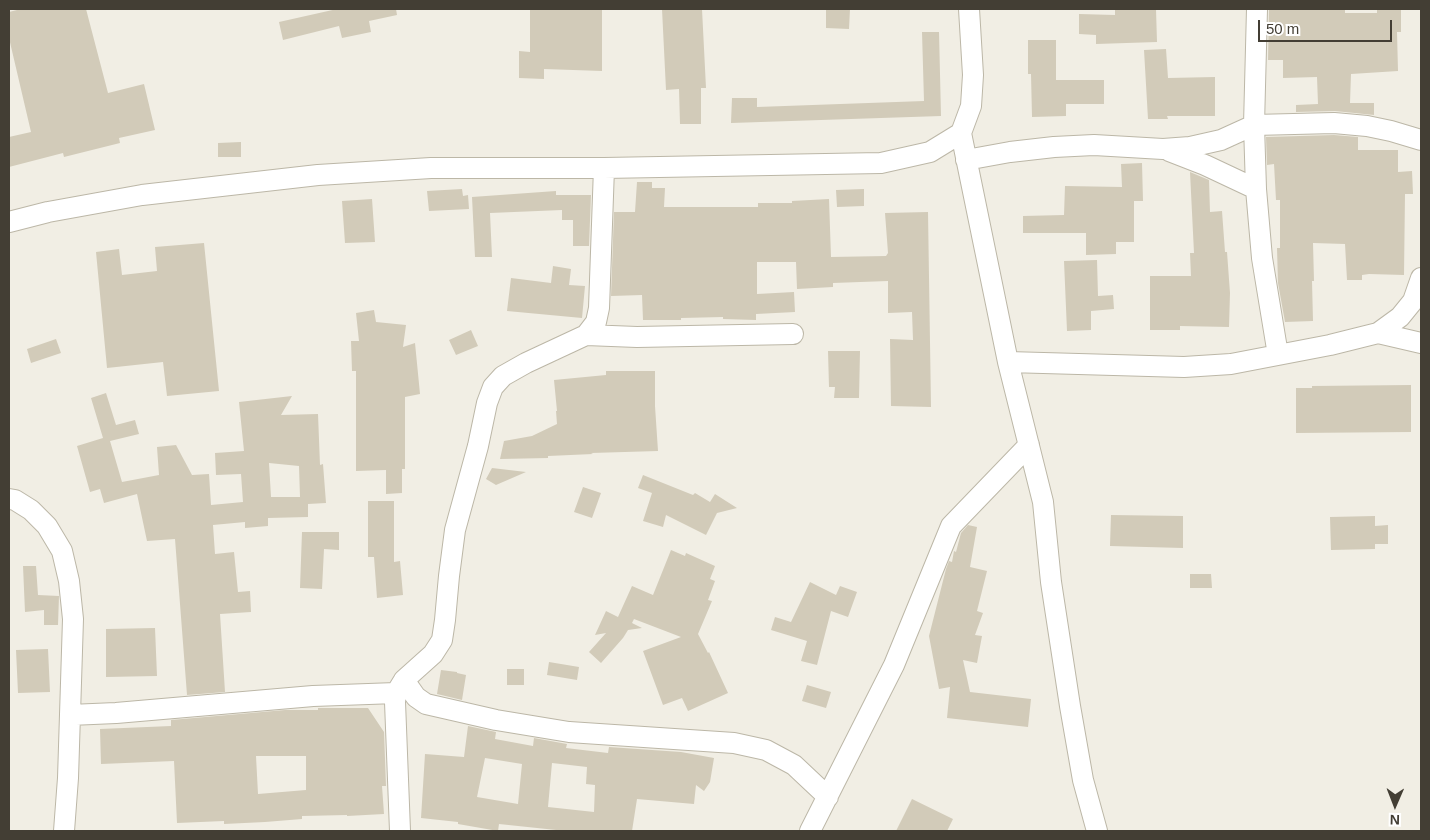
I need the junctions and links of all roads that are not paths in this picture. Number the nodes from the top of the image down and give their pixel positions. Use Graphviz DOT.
graph roads {
  1 [pos="969,9"];
  2 [pos="1258,9"];
  3 [pos="1254,125"];
  4 [pos="961,133"];
  5 [pos="1421,140"];
  6 [pos="1162,149"];
  7 [pos="966,160"];
  8 [pos="604,168"];
  9 [pos="1256,189"];
  10 [pos="9,222"];
  11 [pos="1421,278"];
  12 [pos="1378,333"];
  13 [pos="793,334"];
  14 [pos="586,335"];
  15 [pos="1421,343"];
  16 [pos="1278,355"];
  17 [pos="1008,362"];
  18 [pos="1029,445"];
  19 [pos="9,499"];
  20 [pos="400,686"];
  21 [pos="70,715"];
  22 [pos="828,798"];
  23 [pos="64,831"];
  24 [pos="400,831"];
  25 [pos="810,831"];
  26 [pos="1097,831"];
  1 -- 4 [label="street"];
  2 -- 3 [label="street"];
  3 -- 5 [label="street"];
  3 -- 6 [label="street"];
  3 -- 9 [label="street"];
  4 -- 7 [label="street"];
  4 -- 8 [label="street"];
  6 -- 7 [label="street"];
  6 -- 9 [label="street"];
  7 -- 17 [label="street"];
  8 -- 10 [label="street"];
  8 -- 14 [label="street"];
  9 -- 16 [label="street"];
  11 -- 12 [label="street"];
  12 -- 15 [label="street"];
  12 -- 16 [label="street"];
  13 -- 14 [label="street"];
  14 -- 20 [label="street"];
  16 -- 17 [label="street"];
  17 -- 18 [label="street"];
  18 -- 22 [label="street"];
  18 -- 26 [label="street"];
  19 -- 21 [label="street"];
  20 -- 21 [label="street"];
  20 -- 22 [label="street"];
  20 -- 24 [label="street"];
  21 -- 23 [label="street"];
  22 -- 25 [label="street"];
}
